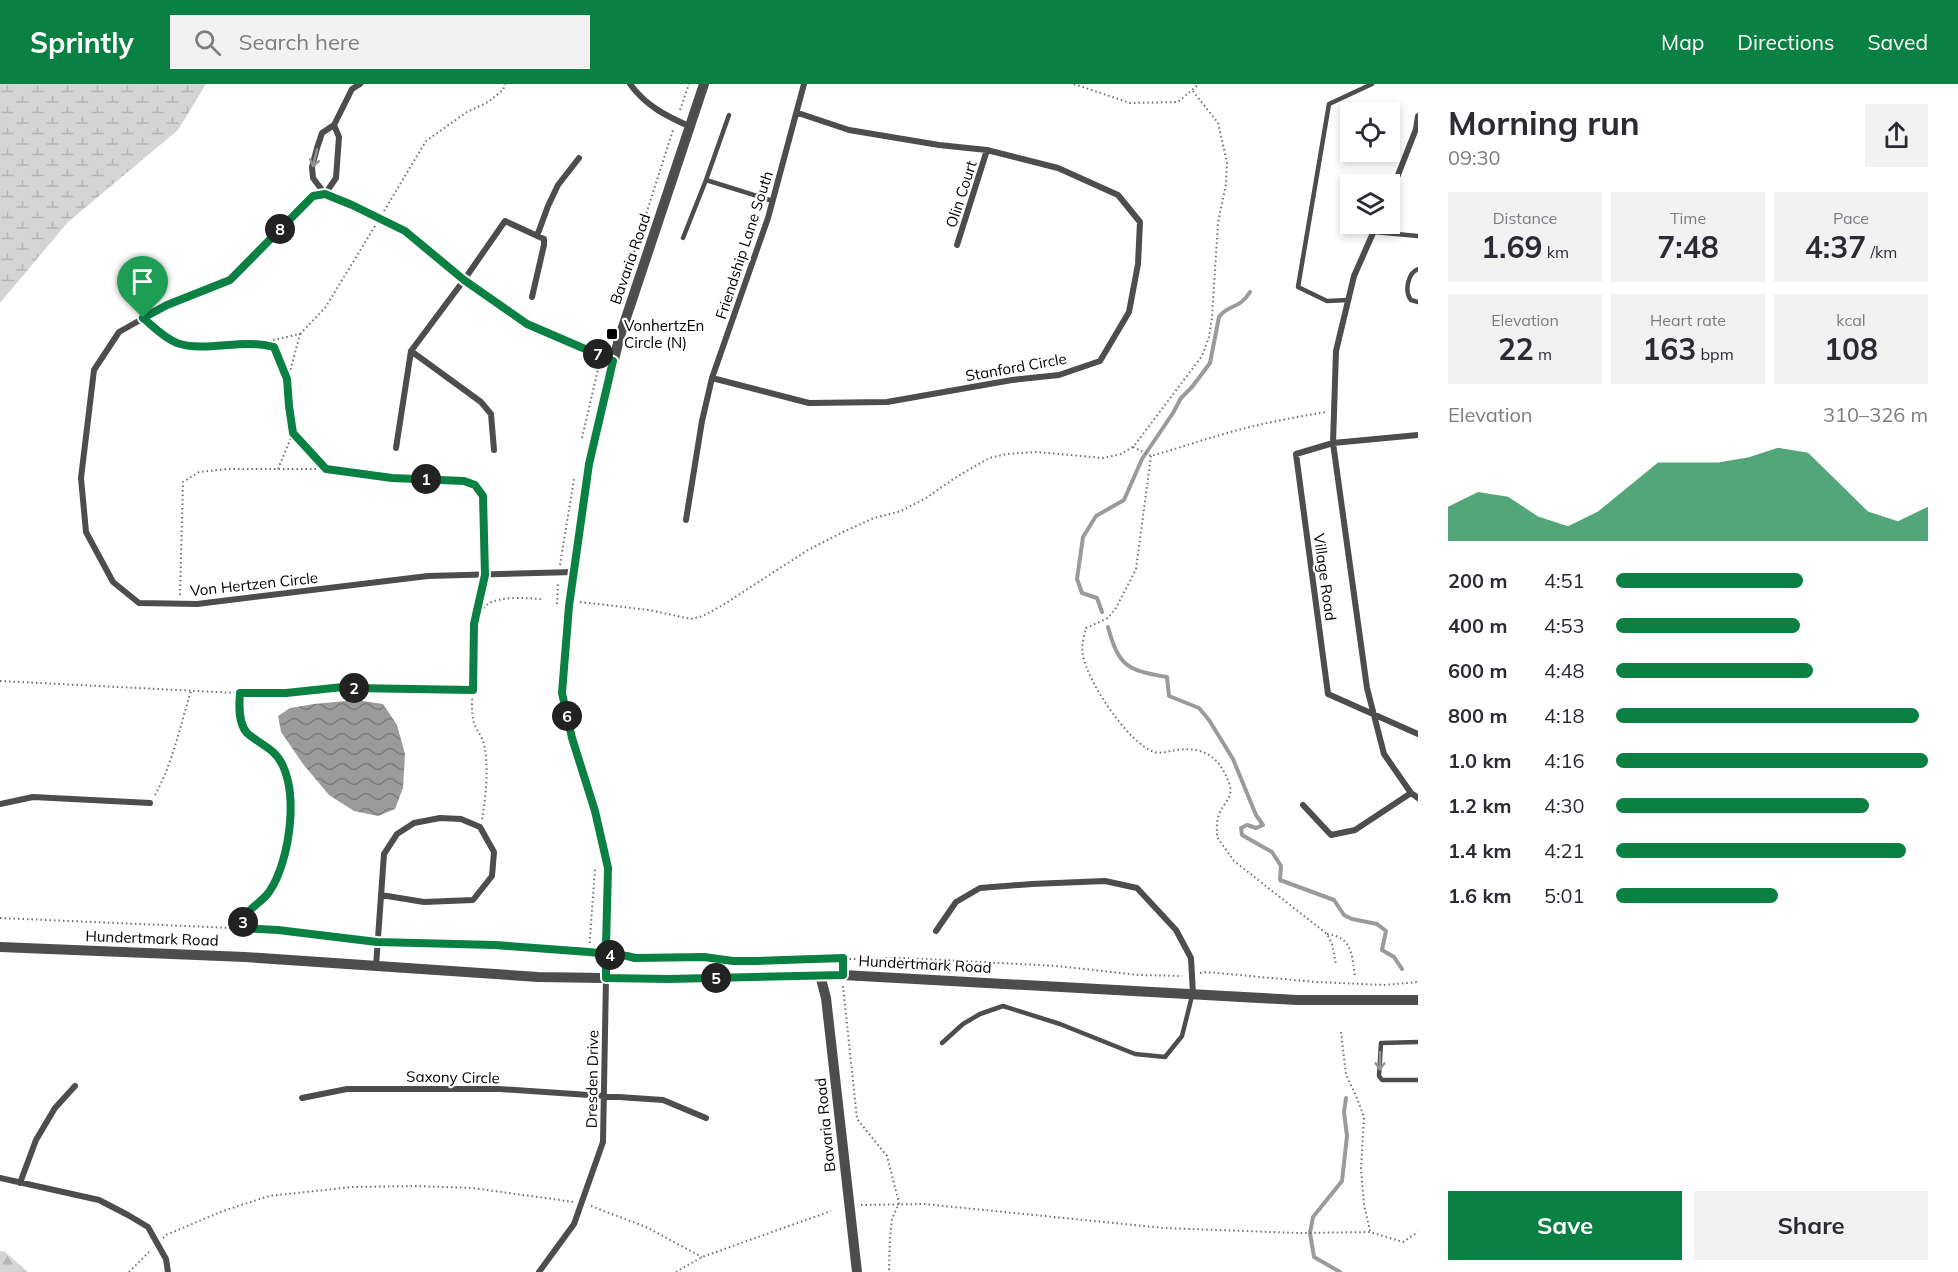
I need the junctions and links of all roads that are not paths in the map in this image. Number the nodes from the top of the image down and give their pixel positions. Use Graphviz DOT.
graph roads {
  1 [pos="360,84"];
  2 [pos="630,84"];
  3 [pos="704,84"];
  4 [pos="804,84"];
  5 [pos="1372,84"];
  6 [pos="798,113"];
  7 [pos="729,115"];
  8 [pos="1418,116"];
  9 [pos="334,125"];
  10 [pos="691,127"];
  11 [pos="987,150"];
  12 [pos="579,158"];
  13 [pos="1398,174"];
  14 [pos="706,180"];
  15 [pos="325,194"];
  16 [pos="773,201"];
  17 [pos="1373,234"];
  18 [pos="1396,234"];
  19 [pos="537,236"];
  20 [pos="1418,236"];
  21 [pos="683,238"];
  22 [pos="957,245"];
  23 [pos="1418,269"];
  24 [pos="464,280"];
  25 [pos="532,297"];
  26 [pos="1348,300"];
  27 [pos="1418,302"];
  28 [pos="411,351"];
  29 [pos="613,361"];
  30 [pos="712,378"];
  31 [pos="1418,435"];
  32 [pos="1333,443"];
  33 [pos="396,448"];
  34 [pos="494,450"];
  35 [pos="686,520"];
  36 [pos="574,572"];
  37 [pos="1374,714"];
  38 [pos="1418,735"];
  39 [pos="1411,793"];
  40 [pos="1418,798"];
  41 [pos="150,803"];
  42 [pos="0,804"];
  43 [pos="1302,805"];
  44 [pos="381,895"];
  45 [pos="936,931"];
  46 [pos="0,947"];
  47 [pos="376,966"];
  48 [pos="820,975"];
  49 [pos="606,978"];
  50 [pos="1193,993"];
  51 [pos="1418,1000"];
  52 [pos="1418,1042"];
  53 [pos="942,1043"];
  54 [pos="1418,1080"];
  55 [pos="75,1086"];
  56 [pos="604,1096"];
  57 [pos="302,1098"];
  58 [pos="706,1118"];
  59 [pos="0,1178"];
  60 [pos="20,1183"];
  61 [pos="168,1272"];
  62 [pos="539,1272"];
  63 [pos="857,1272"];
  1 -- 9 [label="street"];
  2 -- 10 [label="street"];
  3 -- 10 [label="street, Bavaria Road"];
  4 -- 6 [label="street, Friendship Lane South"];
  5 -- 26 [label="lane"];
  6 -- 11 [label="street, Stanford Circle"];
  6 -- 16 [label="street, Friendship Lane South"];
  7 -- 14 [label="lane"];
  8 -- 13 [label="street"];
  9 -- 15 [label="street"];
  9 -- 15 [label="street, one-way"];
  10 -- 29 [label="street, Bavaria Road"];
  11 -- 22 [label="street, Olin Court"];
  11 -- 30 [label="street, Stanford Circle"];
  12 -- 19 [label="street"];
  14 -- 16 [label="lane"];
  14 -- 21 [label="lane"];
  15 -- 24 [label="street"];
  15 -- 36 [label="street, Von Hertzen Circle"];
  16 -- 30 [label="street, Friendship Lane South"];
  17 -- 26 [label="street, Village Road"];
  18 -- 20 [label="lane"];
  19 -- 24 [label="street"];
  19 -- 25 [label="street"];
  23 -- 27 [label="lane"];
  24 -- 28 [label="street"];
  24 -- 29 [label="street"];
  26 -- 32 [label="street, Village Road"];
  28 -- 33 [label="street"];
  28 -- 34 [label="street"];
  29 -- 36 [label="street, Bavaria Road"];
  30 -- 35 [label="street, Friendship Lane South"];
  31 -- 32 [label="street"];
  32 -- 37 [label="street, Village Road"];
  32 -- 37 [label="street, Village Road"];
  36 -- 49 [label="street, Bavaria Road"];
  37 -- 38 [label="street"];
  37 -- 39 [label="street, Village Road"];
  39 -- 40 [label="street, Village Road"];
  39 -- 43 [label="street"];
  41 -- 42 [label="street"];
  44 -- 44 [label="street"];
  44 -- 47 [label="street"];
  45 -- 50 [label="street"];
  46 -- 47 [label="street, Hundertmark Road"];
  47 -- 49 [label="street, Hundertmark Road"];
  48 -- 49 [label="street, Hundertmark Road"];
  48 -- 50 [label="street, Hundertmark Road"];
  48 -- 63 [label="street, Bavaria Road"];
  49 -- 56 [label="street, Dresden Drive"];
  50 -- 51 [label="street, Hundertmark Road"];
  50 -- 53 [label="lane"];
  52 -- 54 [label="lane, one-way"];
  55 -- 60 [label="street"];
  56 -- 57 [label="street, Saxony Circle"];
  56 -- 58 [label="street, Saxony Circle"];
  56 -- 62 [label="street, Dresden Drive"];
  59 -- 60 [label="street"];
  60 -- 61 [label="street"];
}
